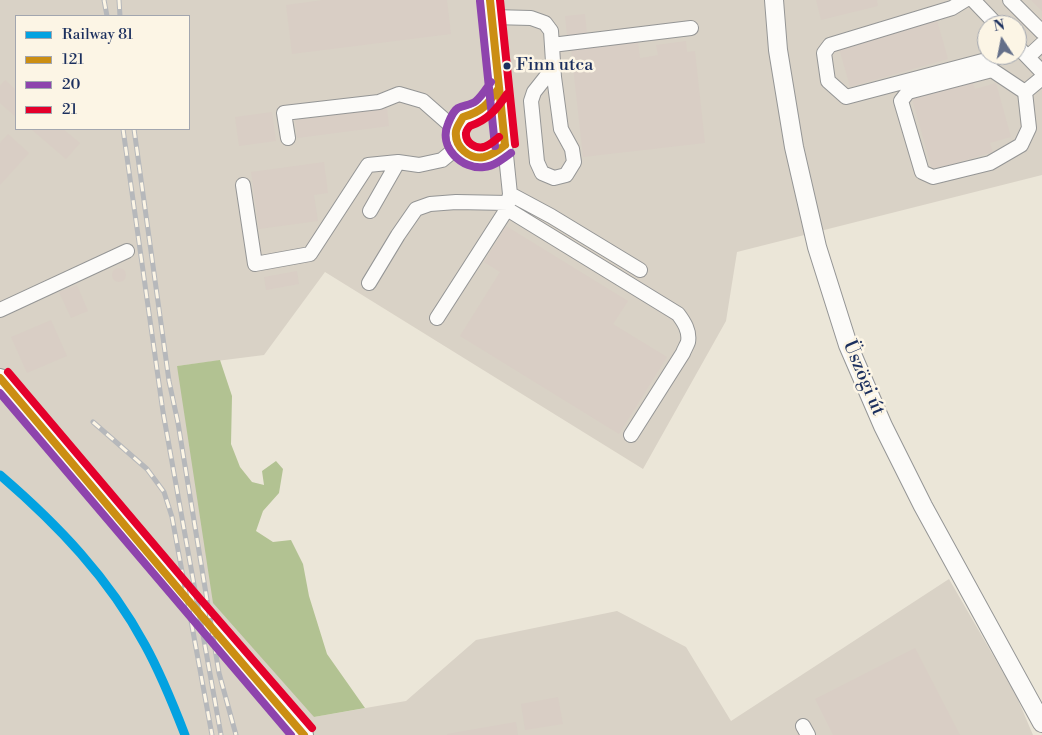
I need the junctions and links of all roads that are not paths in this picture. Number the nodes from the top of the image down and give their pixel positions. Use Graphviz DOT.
graph roads {
  1 [pos="490,0"];
  2 [pos="774,0"];
  3 [pos="965,0"];
  4 [pos="973,0"];
  5 [pos="1010,0"];
  6 [pos="987,15"];
  7 [pos="492,17"];
  8 [pos="691,28"];
  9 [pos="1042,32"];
  10 [pos="1042,44"];
  11 [pos="552,45"];
  12 [pos="1028,57"];
  13 [pos="977,62"];
  14 [pos="554,68"];
  15 [pos="1042,72"];
  16 [pos="1042,78"];
  17 [pos="499,88"];
  18 [pos="1025,92"];
  19 [pos="456,130"];
  20 [pos="288,138"];
  21 [pos="505,145"];
  22 [pos="459,146"];
  23 [pos="398,162"];
  24 [pos="243,184"];
  25 [pos="508,202"];
  26 [pos="370,210"];
  27 [pos="127,251"];
  28 [pos="640,270"];
  29 [pos="369,283"];
  30 [pos="0,310"];
  31 [pos="438,318"];
  32 [pos="0,378"];
  33 [pos="631,435"];
  34 [pos="1042,723"];
  35 [pos="304,735"];
  1 -- 7 [label="street"];
  2 -- 34 [label="main road, Üszögi út"];
  3 -- 13 [label="street"];
  4 -- 6 [label="street"];
  5 -- 9 [label="street"];
  7 -- 11 [label="street"];
  7 -- 17 [label="street"];
  8 -- 11 [label="street"];
  10 -- 12 [label="street"];
  11 -- 14 [label="street"];
  12 -- 15 [label="street"];
  14 -- 14 [label="street"];
  16 -- 18 [label="street"];
  17 -- 19 [label="street"];
  17 -- 21 [label="street"];
  18 -- 18 [label="street"];
  19 -- 20 [label="street"];
  19 -- 22 [label="street"];
  21 -- 22 [label="street"];
  21 -- 25 [label="street"];
  22 -- 23 [label="street"];
  23 -- 24 [label="street"];
  23 -- 26 [label="street"];
  25 -- 28 [label="street"];
  25 -- 29 [label="street"];
  25 -- 31 [label="street"];
  25 -- 33 [label="street"];
  27 -- 30 [label="street"];
  32 -- 35 [label="main road"];
}
